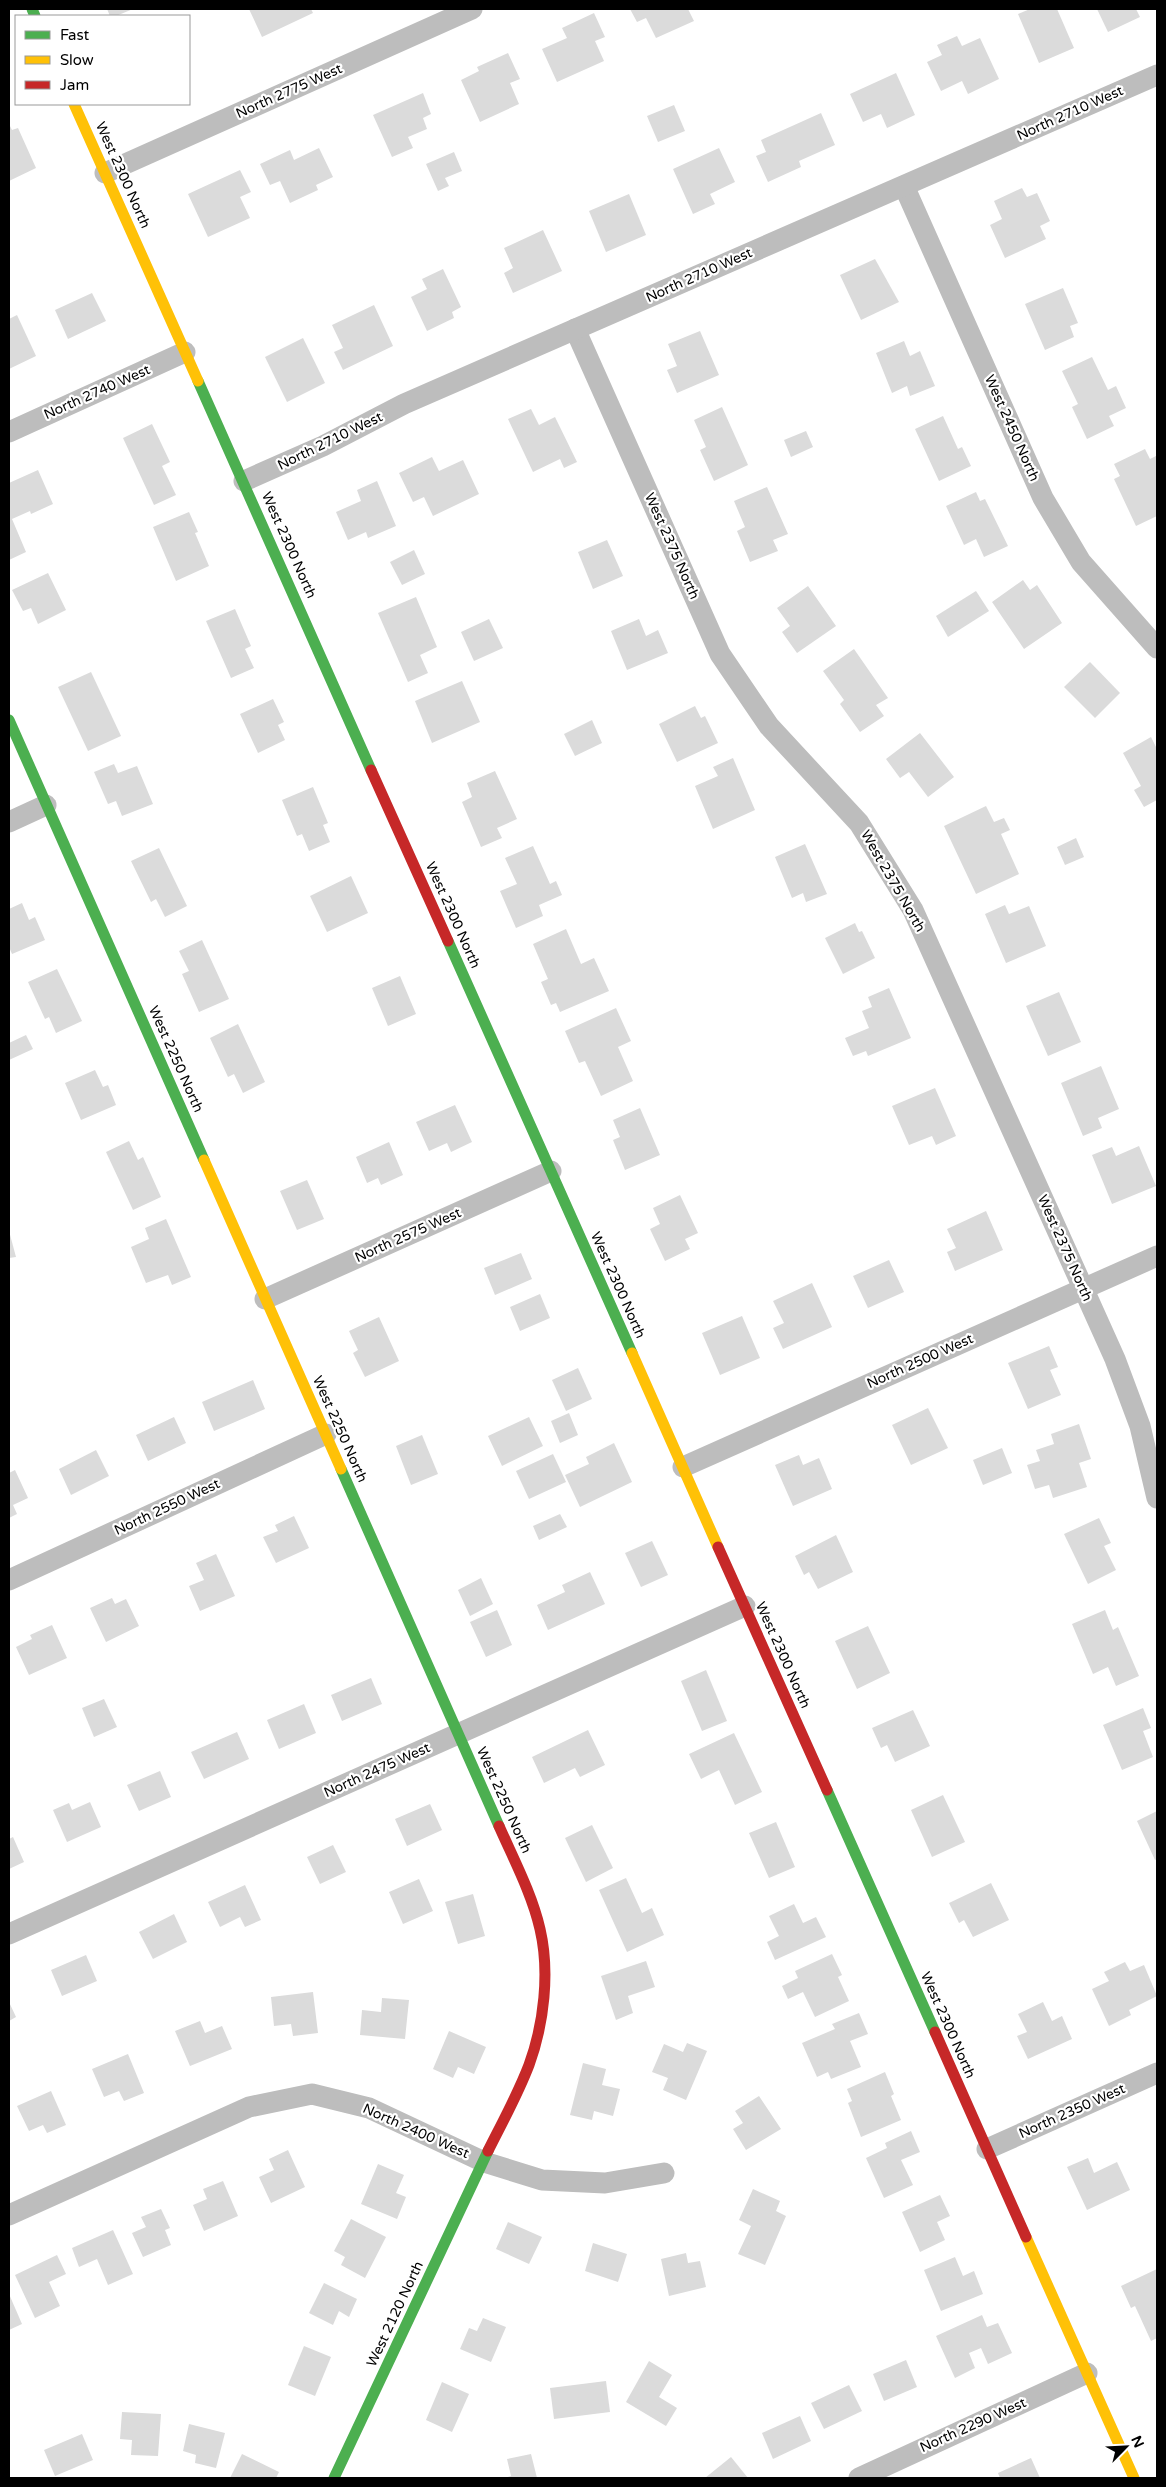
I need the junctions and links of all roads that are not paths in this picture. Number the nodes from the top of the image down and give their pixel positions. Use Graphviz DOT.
graph roads {
  1 [pos="472,9"];
  2 [pos="1157,75"];
  3 [pos="74,105"];
  4 [pos="105,173"];
  5 [pos="904,186"];
  6 [pos="575,329"];
  7 [pos="185,352"];
  8 [pos="9,432"];
  9 [pos="244,481"];
  10 [pos="1157,648"];
  11 [pos="9,720"];
  12 [pos="46,805"];
  13 [pos="9,822"];
  14 [pos="551,1171"];
  15 [pos="1157,1256"];
  16 [pos="1084,1288"];
  17 [pos="266,1299"];
  18 [pos="326,1434"];
  19 [pos="683,1467"];
  20 [pos="1157,1498"];
  21 [pos="9,1580"];
  22 [pos="745,1606"];
  23 [pos="459,1734"];
  24 [pos="9,1934"];
  25 [pos="1157,2073"];
  26 [pos="987,2149"];
  27 [pos="484,2162"];
  28 [pos="664,2173"];
  29 [pos="9,2215"];
  30 [pos="1087,2374"];
  31 [pos="334,2478"];
  32 [pos="859,2478"];
  33 [pos="1134,2478"];
  1 -- 4 [label="street, North 2775 West"];
  2 -- 5 [label="street, North 2710 West"];
  3 -- 4 [label="street, West 2300 North"];
  4 -- 7 [label="street, West 2300 North"];
  5 -- 6 [label="street, North 2710 West"];
  5 -- 10 [label="street, West 2450 North"];
  6 -- 9 [label="street, North 2710 West"];
  6 -- 16 [label="street, West 2375 North"];
  7 -- 8 [label="street, North 2740 West"];
  7 -- 9 [label="street, West 2300 North"];
  9 -- 14 [label="street, West 2300 North"];
  11 -- 12 [label="street, West 2250 North"];
  12 -- 13 [label="street"];
  12 -- 17 [label="street, West 2250 North"];
  14 -- 17 [label="street, North 2575 West"];
  14 -- 19 [label="street, West 2300 North"];
  15 -- 16 [label="street, North 2500 West"];
  16 -- 19 [label="street, North 2500 West"];
  16 -- 20 [label="street, West 2375 North"];
  17 -- 18 [label="street, West 2250 North"];
  18 -- 21 [label="street, North 2550 West"];
  18 -- 23 [label="street, West 2250 North"];
  19 -- 22 [label="street, West 2300 North"];
  22 -- 23 [label="street, North 2475 West"];
  22 -- 26 [label="street, West 2300 North"];
  23 -- 24 [label="street, North 2475 West"];
  23 -- 27 [label="street, West 2250 North"];
  25 -- 26 [label="street, North 2350 West"];
  26 -- 30 [label="street, West 2300 North"];
  27 -- 28 [label="street, North 2400 West"];
  27 -- 29 [label="street, North 2400 West"];
  27 -- 31 [label="street, West 2120 North"];
  30 -- 32 [label="street, North 2290 West"];
  30 -- 33 [label="street, West 2300 North"];
}
